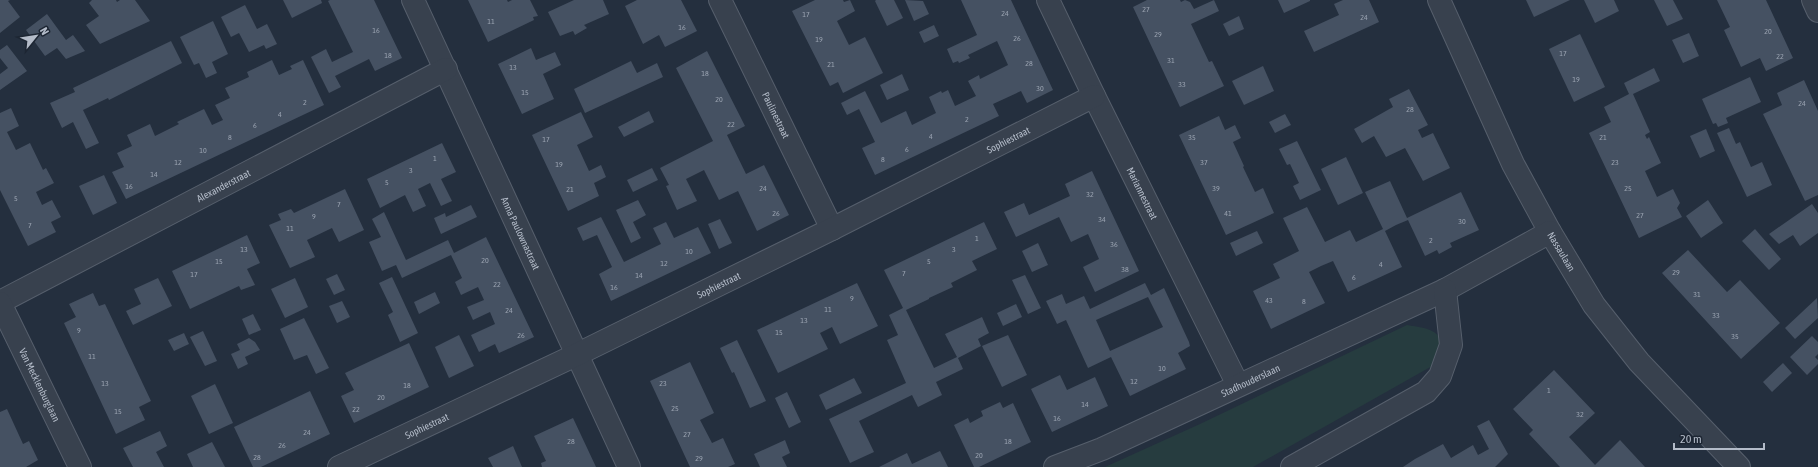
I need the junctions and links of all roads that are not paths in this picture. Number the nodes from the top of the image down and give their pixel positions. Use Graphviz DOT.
graph roads {
  1 [pos="413,0"];
  2 [pos="720,0"];
  3 [pos="1048,0"];
  4 [pos="1439,0"];
  5 [pos="1813,0"];
  6 [pos="1818,11"];
  7 [pos="446,69"];
  8 [pos="1094,96"];
  9 [pos="832,229"];
  10 [pos="1550,232"];
  11 [pos="1445,290"];
  12 [pos="0,302"];
  13 [pos="576,355"];
  14 [pos="1238,385"];
  15 [pos="80,467"];
  16 [pos="339,467"];
  17 [pos="629,467"];
  18 [pos="1055,467"];
  19 [pos="1292,467"];
  20 [pos="1738,467"];
  1 -- 7 [label="street, Anna Paulownastraat"];
  2 -- 9 [label="street, Paulinestraat"];
  3 -- 8 [label="street, Mariannestraat"];
  4 -- 10 [label="street, Nassaulaan"];
  5 -- 6 [label="street"];
  7 -- 12 [label="street, Alexanderstraat"];
  7 -- 13 [label="street, Anna Paulownastraat"];
  8 -- 9 [label="street, Sophiestraat"];
  8 -- 14 [label="street, Mariannestraat"];
  9 -- 13 [label="street, Sophiestraat"];
  10 -- 11 [label="street, Stadhouderslaan"];
  10 -- 20 [label="street, Nassaulaan"];
  11 -- 14 [label="street, Stadhouderslaan"];
  11 -- 19 [label="street"];
  12 -- 15 [label="street, Van Mecklenburglaan"];
  13 -- 16 [label="street, Sophiestraat"];
  13 -- 17 [label="street, Anna Paulownastraat"];
  14 -- 18 [label="street, Stadhouderslaan"];
}
